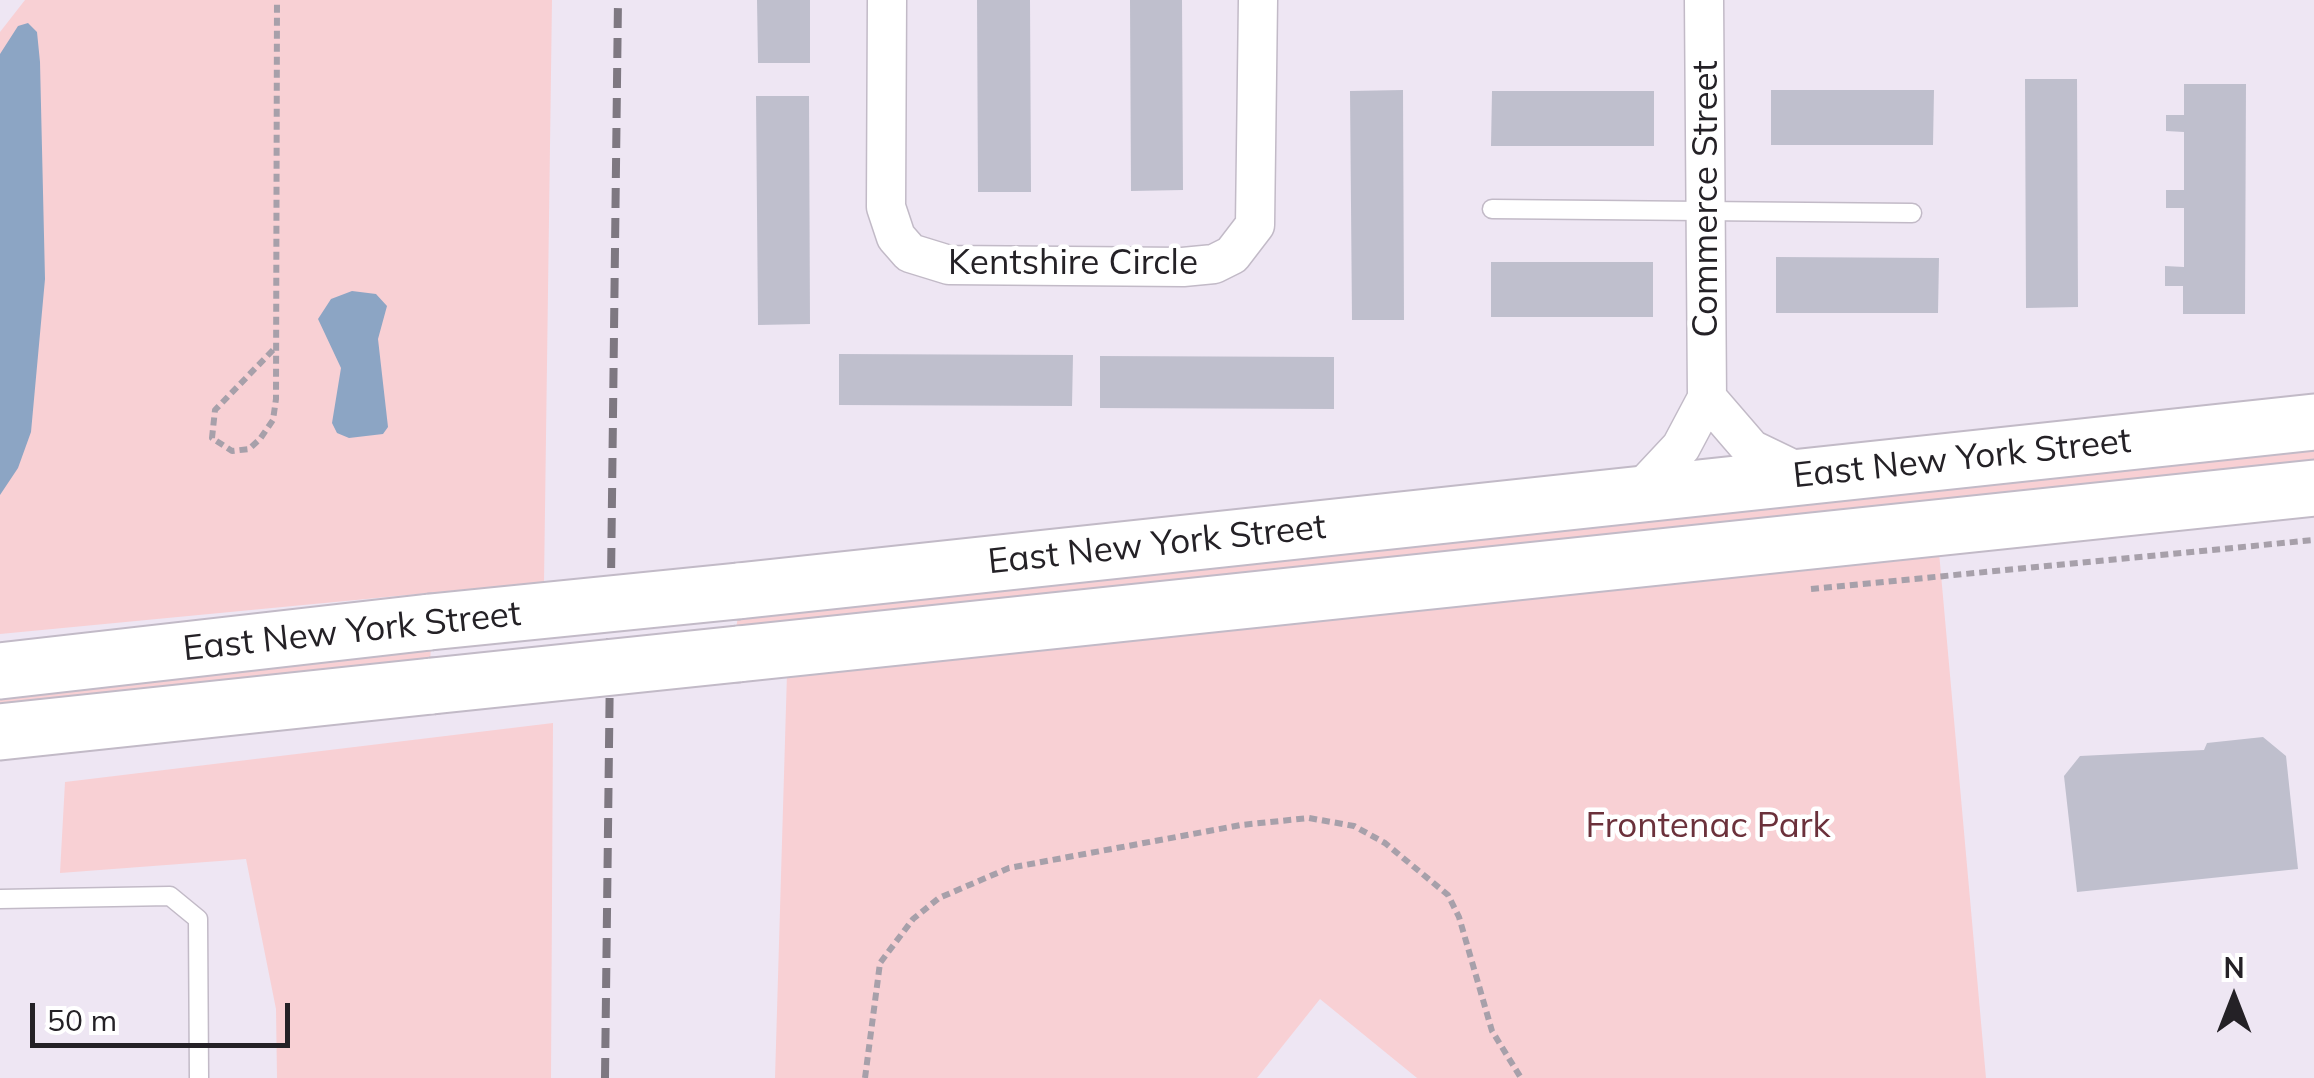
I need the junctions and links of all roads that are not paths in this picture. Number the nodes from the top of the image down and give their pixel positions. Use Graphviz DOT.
graph roads {
  1 [pos="886,0"];
  2 [pos="1258,0"];
  3 [pos="1704,0"];
  4 [pos="1492,209"];
  5 [pos="1706,211"];
  6 [pos="1912,212"];
  7 [pos="1707,398"];
  8 [pos="2314,422"];
  9 [pos="1808,476"];
  10 [pos="2314,488"];
  11 [pos="1636,494"];
  12 [pos="0,671"];
  13 [pos="0,732"];
  14 [pos="0,899"];
  15 [pos="199,1078"];
  1 -- 2 [label="street, Kentshire Circle"];
  3 -- 5 [label="street, Commerce Street"];
  4 -- 5 [label="lane"];
  5 -- 6 [label="lane"];
  5 -- 7 [label="street, Commerce Street"];
  7 -- 9 [label="street"];
  7 -- 11 [label="street, Commerce Street"];
  8 -- 9 [label="main road, East New York Street"];
  9 -- 11 [label="main road, East New York Street"];
  10 -- 13 [label="main road, East New York Street, bridge"];
  11 -- 12 [label="main road, East New York Street, bridge"];
  14 -- 15 [label="lane"];
}
